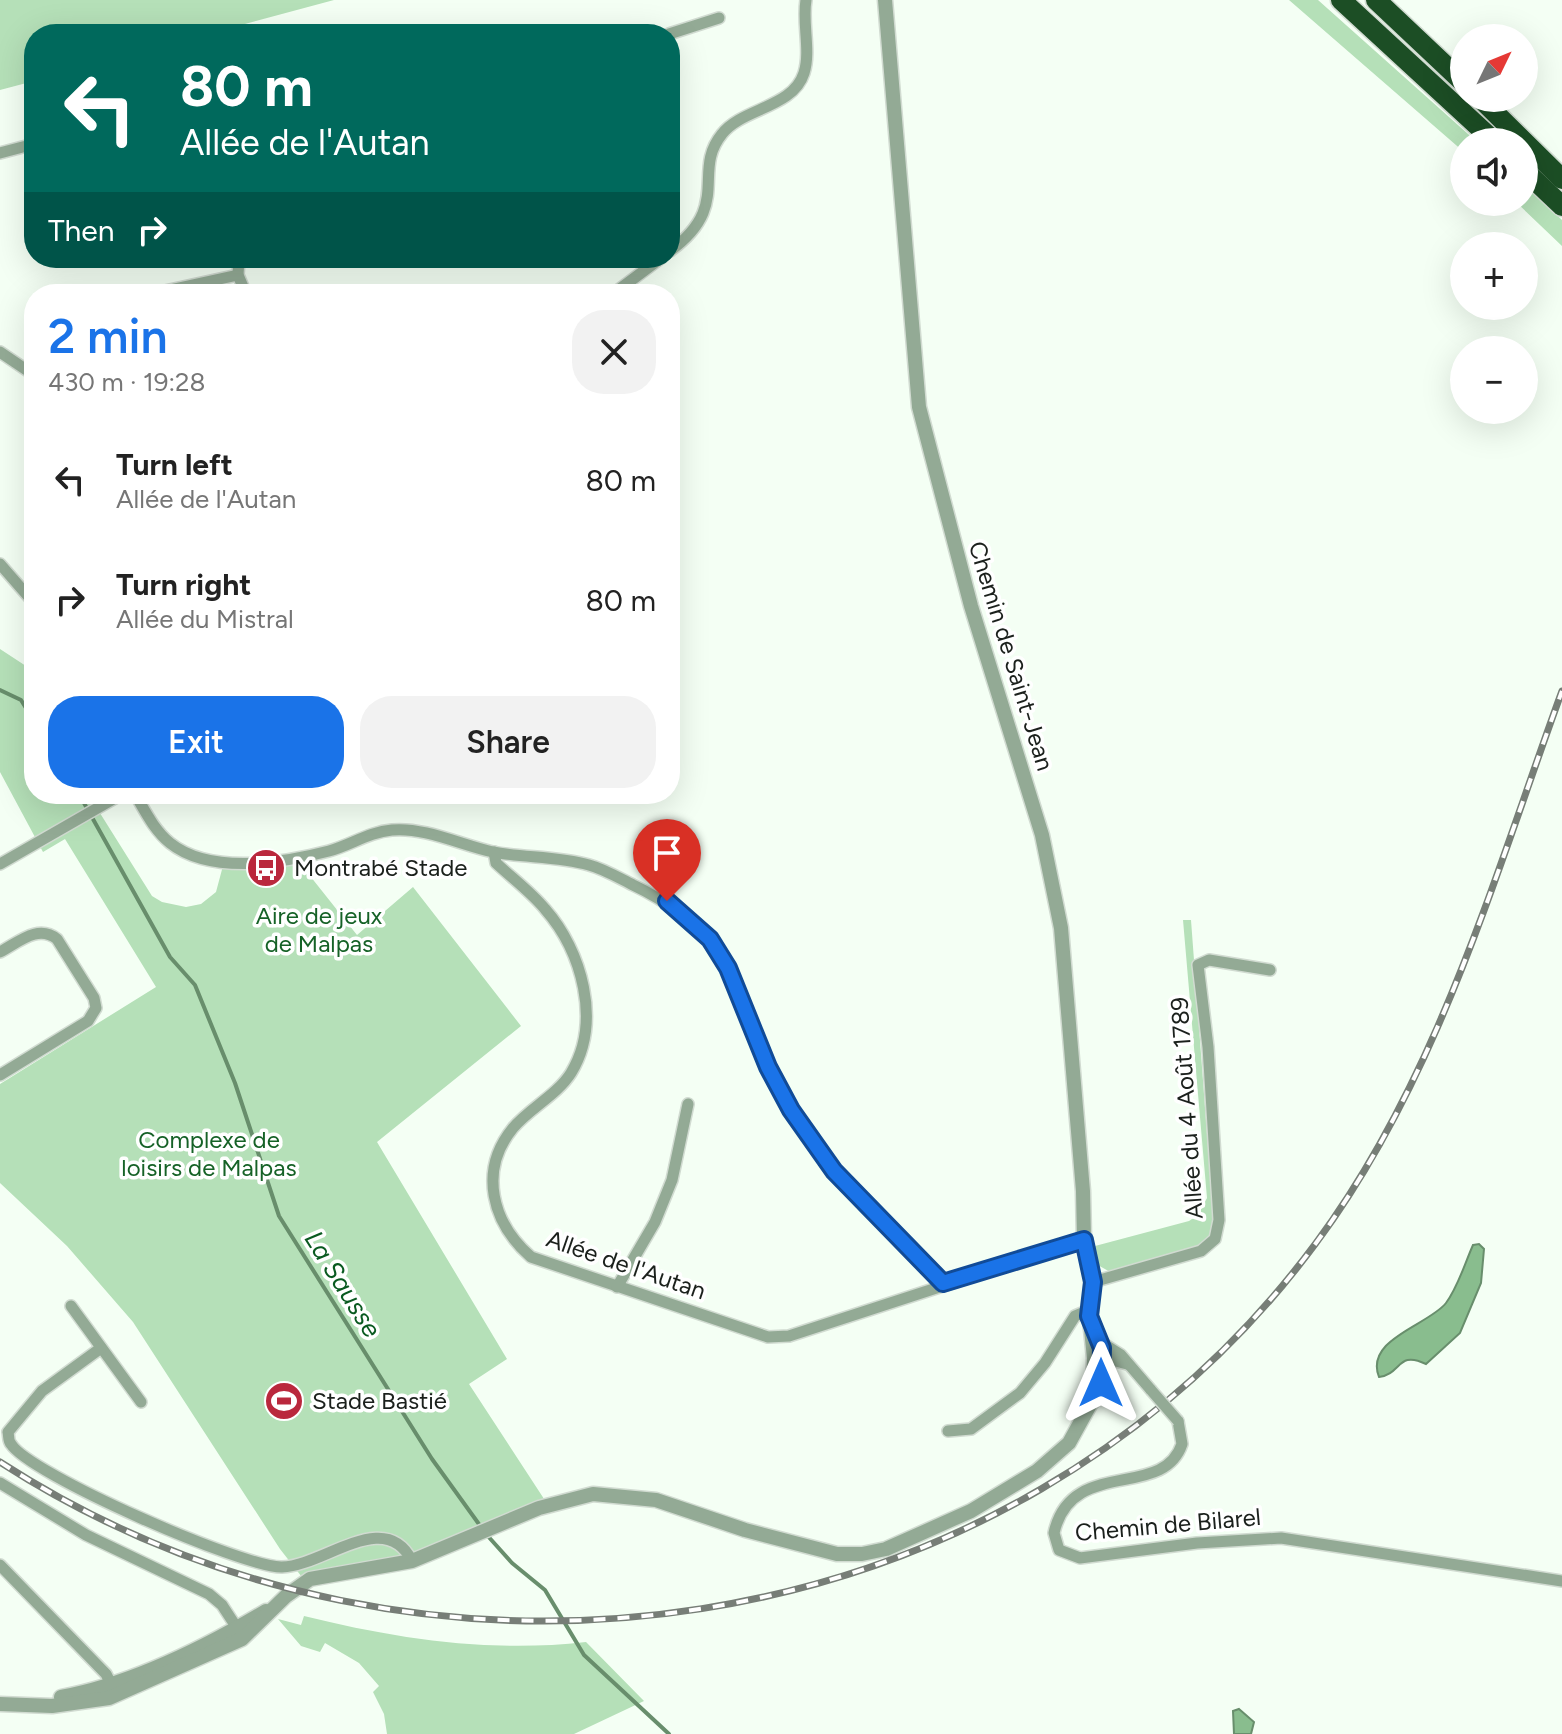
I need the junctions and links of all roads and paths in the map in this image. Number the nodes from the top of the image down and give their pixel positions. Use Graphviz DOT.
graph roads {
  1 [pos="806,0"];
  2 [pos="885,0"];
  3 [pos="1341,0"];
  4 [pos="1376,0"];
  5 [pos="719,18"];
  6 [pos="680,30"];
  7 [pos="1450,70"];
  8 [pos="1494,112"];
  9 [pos="1480,128"];
  10 [pos="24,147"];
  11 [pos="0,153"];
  12 [pos="1562,179"];
  13 [pos="1538,183"];
  14 [pos="1562,206"];
  15 [pos="680,244"];
  16 [pos="238,268"];
  17 [pos="648,268"];
  18 [pos="238,275"];
  19 [pos="197,284"];
  20 [pos="242,284"];
  21 [pos="626,284"];
  22 [pos="0,352"];
  23 [pos="24,368"];
  24 [pos="0,564"];
  25 [pos="24,592"];
  26 [pos="106,804"];
  27 [pos="141,804"];
  28 [pos="494,852"];
  29 [pos="0,864"];
  30 [pos="0,952"];
  31 [pos="1270,970"];
  32 [pos="0,1075"];
  33 [pos="688,1104"];
  34 [pos="1084,1240"];
  35 [pos="1093,1282"];
  36 [pos="943,1283"];
  37 [pos="617,1287"];
  38 [pos="71,1306"];
  39 [pos="1090,1316"];
  40 [pos="101,1348"];
  41 [pos="1098,1352"];
  42 [pos="141,1402"];
  43 [pos="948,1431"];
  44 [pos="0,1483"];
  45 [pos="412,1561"];
  46 [pos="0,1565"];
  47 [pos="1562,1581"];
  48 [pos="276,1605"];
  49 [pos="237,1628"];
  50 [pos="93,1662"];
  51 [pos="91,1690"];
  52 [pos="110,1691"];
  53 [pos="0,1695"];
  54 [pos="0,1704"];
  1 -- 15 [label="street"];
  2 -- 34 [label="street, Chemin de Saint-Jean"];
  3 -- 9 [label="highway"];
  4 -- 7 [label="highway"];
  5 -- 6 [label="street"];
  8 -- 12 [label="highway"];
  10 -- 11 [label="street"];
  13 -- 14 [label="highway"];
  16 -- 18 [label="street"];
  17 -- 21 [label="street"];
  18 -- 19 [label="street"];
  18 -- 20 [label="street"];
  22 -- 23 [label="street"];
  24 -- 25 [label="street"];
  26 -- 29 [label="street"];
  27 -- 28 [label="street"];
  28 -- 36 [label="street"];
  28 -- 37 [label="street, Allée de l'Autan"];
  30 -- 32 [label="street"];
  31 -- 35 [label="street, Allée du 4 Août 1789"];
  33 -- 37 [label="street"];
  34 -- 35 [label="street, Chemin de Saint-Jean"];
  34 -- 36 [label="street, Allée de l'Autan"];
  35 -- 39 [label="street, Chemin de Saint-Jean"];
  36 -- 37 [label="street, Allée de l'Autan"];
  38 -- 40 [label="street"];
  39 -- 41 [label="street"];
  39 -- 43 [label="street"];
  40 -- 42 [label="street"];
  40 -- 45 [label="street"];
  41 -- 45 [label="street"];
  41 -- 47 [label="street, Chemin de Bilarel, bridge"];
  44 -- 49 [label="street"];
  45 -- 48 [label="street"];
  46 -- 50 [label="street"];
  48 -- 49 [label="street"];
  48 -- 52 [label="street"];
  49 -- 52 [label="street"];
  50 -- 51 [label="street"];
  50 -- 52 [label="street"];
  51 -- 52 [label="street"];
  51 -- 53 [label="street"];
  52 -- 54 [label="street"];
}
